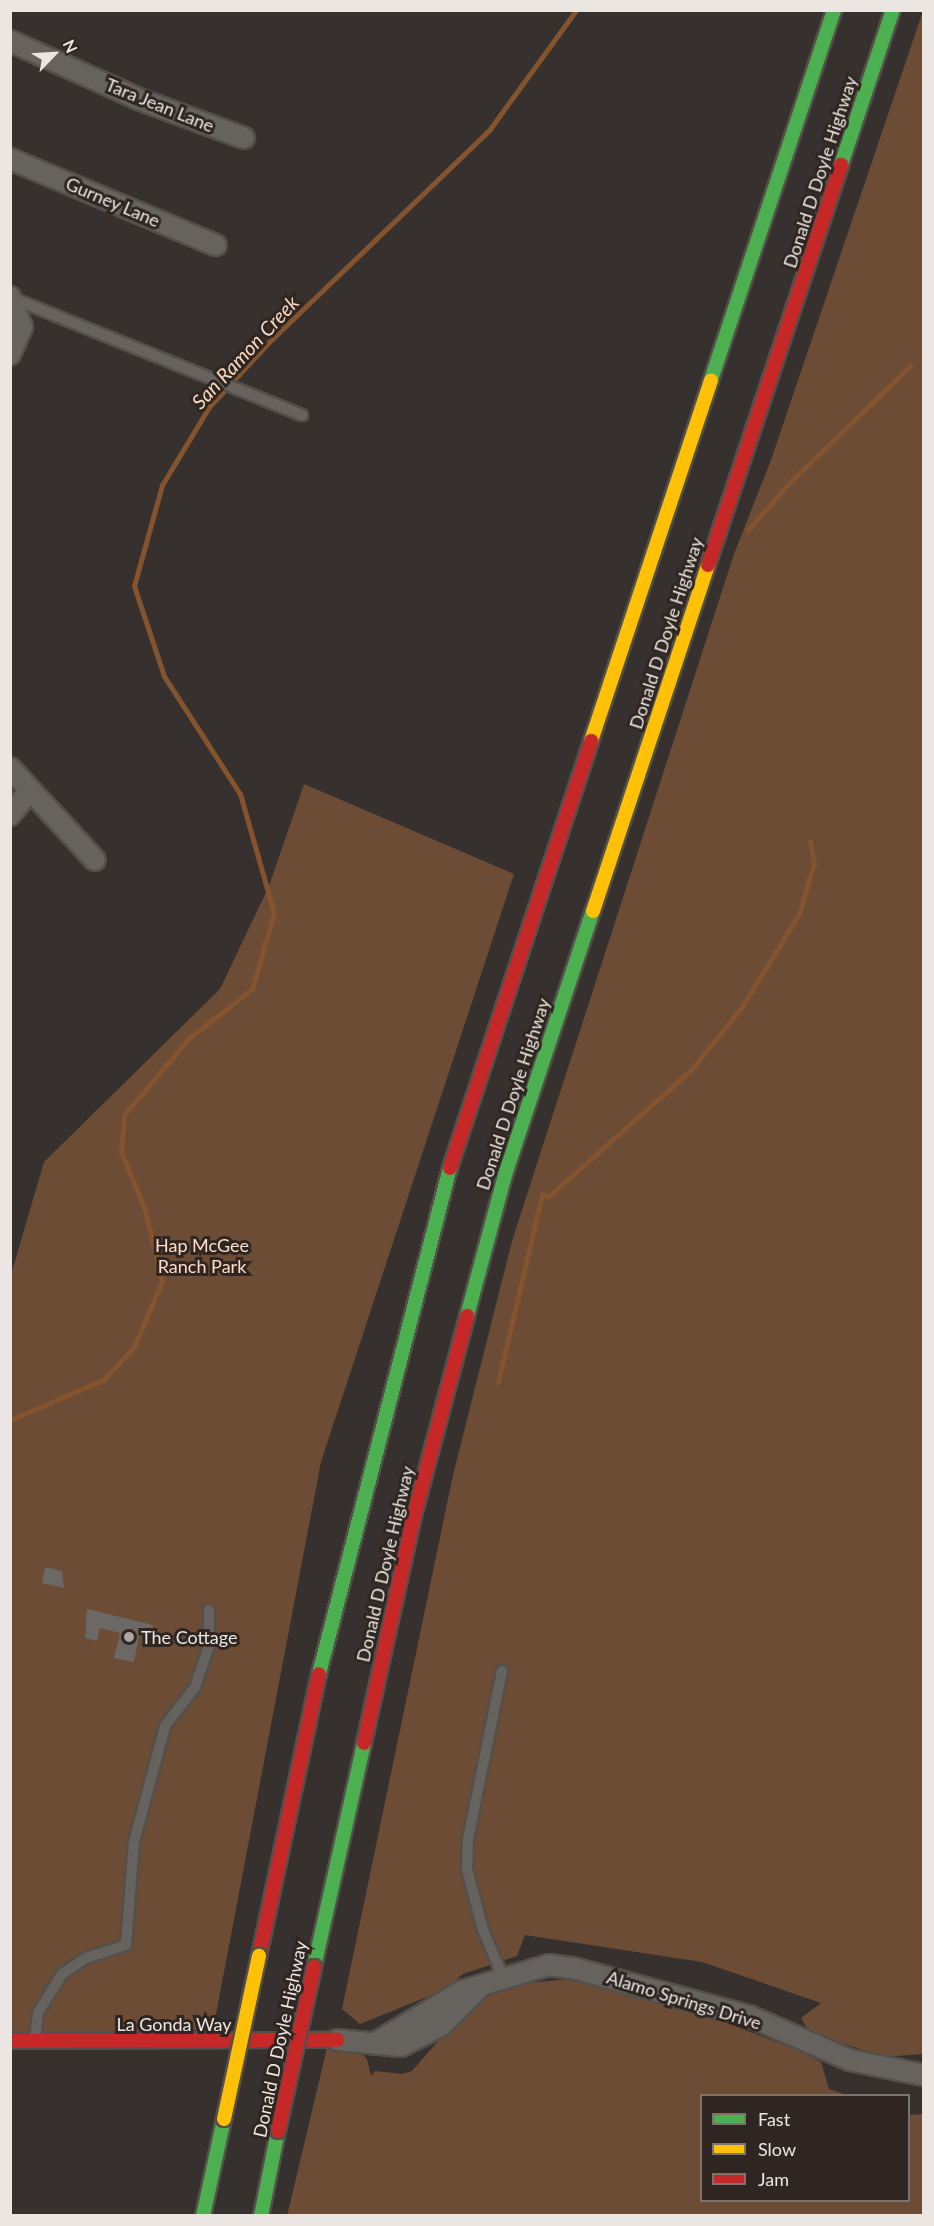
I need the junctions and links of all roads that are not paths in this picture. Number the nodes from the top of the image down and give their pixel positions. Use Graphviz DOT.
graph roads {
  1 [pos="834,10"];
  2 [pos="893,10"];
  3 [pos="10,41"];
  4 [pos="244,138"];
  5 [pos="10,159"];
  6 [pos="216,245"];
  7 [pos="11,297"];
  8 [pos="10,354"];
  9 [pos="302,415"];
  10 [pos="10,768"];
  11 [pos="30,790"];
  12 [pos="10,815"];
  13 [pos="95,860"];
  14 [pos="209,1610"];
  15 [pos="502,1671"];
  16 [pos="503,1977"];
  17 [pos="34,2040"];
  18 [pos="338,2040"];
  19 [pos="10,2041"];
  20 [pos="924,2075"];
  21 [pos="203,2216"];
  22 [pos="261,2216"];
  1 -- 21 [label="main road, Donald D Doyle Highway, bridge"];
  2 -- 22 [label="main road, Donald D Doyle Highway, bridge"];
  3 -- 4 [label="street, Tara Jean Lane"];
  5 -- 6 [label="street, Gurney Lane"];
  7 -- 8 [label="street"];
  7 -- 9 [label="lane"];
  10 -- 11 [label="street"];
  11 -- 12 [label="street"];
  11 -- 13 [label="street"];
  14 -- 17 [label="lane"];
  15 -- 16 [label="lane"];
  16 -- 18 [label="street, Alamo Springs Drive"];
  16 -- 20 [label="street, Alamo Springs Drive"];
  17 -- 18 [label="main road, La Gonda Way"];
  17 -- 19 [label="main road, La Gonda Way"];
}
